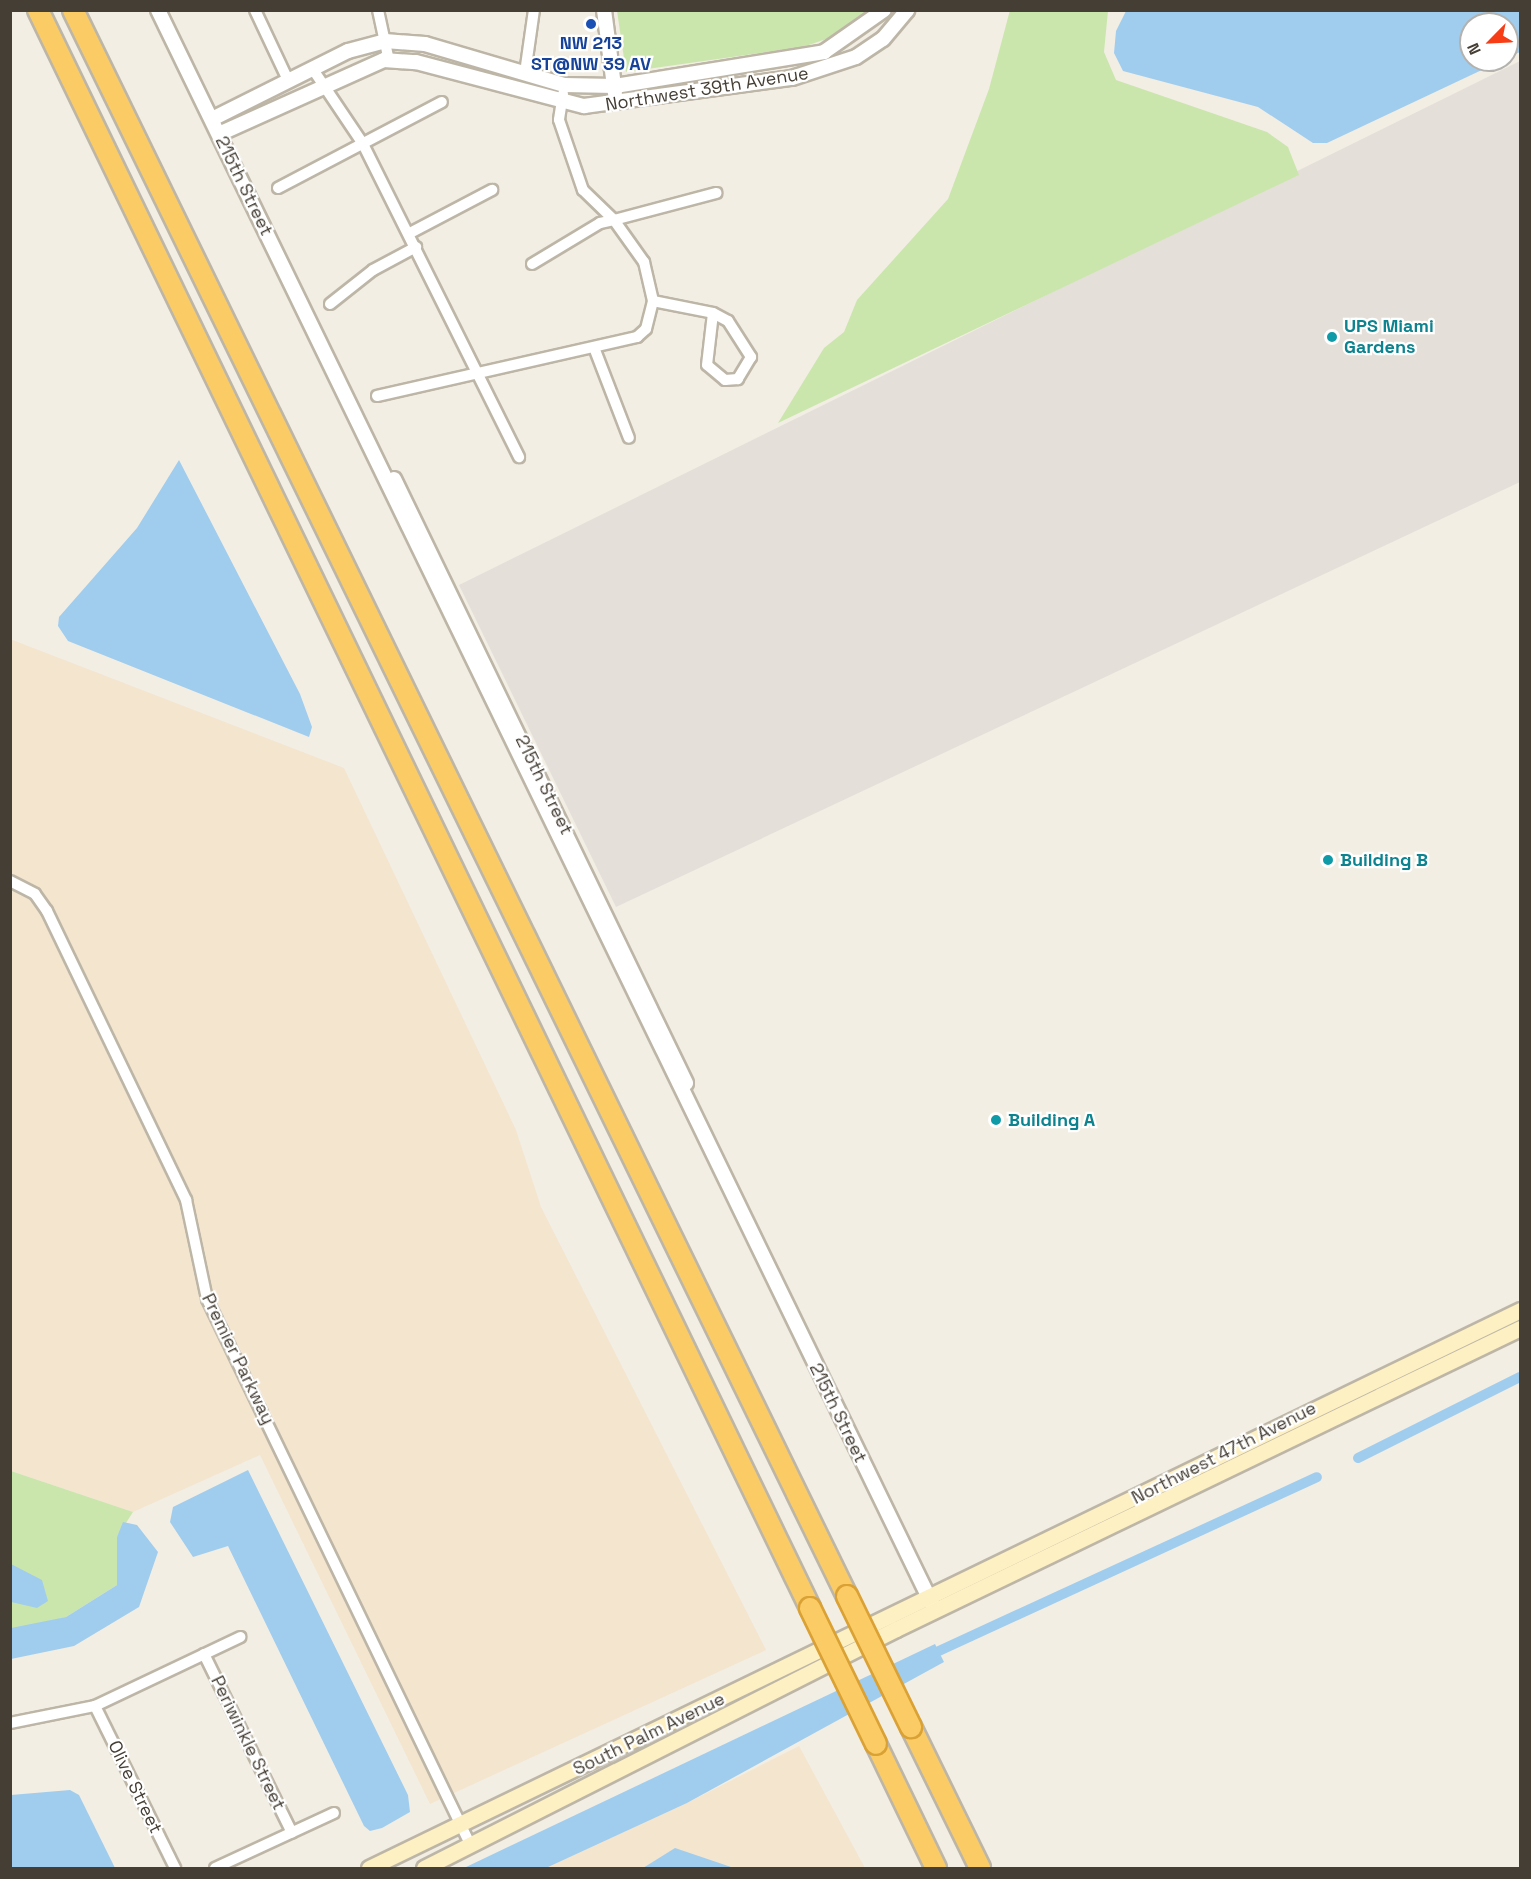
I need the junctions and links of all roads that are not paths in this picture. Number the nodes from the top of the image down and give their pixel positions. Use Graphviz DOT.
graph roads {
  1 [pos="38,10"];
  2 [pos="73,10"];
  3 [pos="158,10"];
  4 [pos="255,10"];
  5 [pos="378,10"];
  6 [pos="534,10"];
  7 [pos="604,10"];
  8 [pos="884,10"];
  9 [pos="907,10"];
  10 [pos="385,41"];
  11 [pos="389,61"];
  12 [pos="312,68"];
  13 [pos="525,73"];
  14 [pos="288,80"];
  15 [pos="321,84"];
  16 [pos="564,85"];
  17 [pos="615,86"];
  18 [pos="442,102"];
  19 [pos="561,103"];
  20 [pos="616,104"];
  21 [pos="212,119"];
  22 [pos="219,134"];
  23 [pos="363,144"];
  24 [pos="278,188"];
  25 [pos="492,190"];
  26 [pos="716,193"];
  27 [pos="614,220"];
  28 [pos="410,233"];
  29 [pos="416,247"];
  30 [pos="532,264"];
  31 [pos="653,301"];
  32 [pos="330,303"];
  33 [pos="713,313"];
  34 [pos="595,350"];
  35 [pos="476,371"];
  36 [pos="377,396"];
  37 [pos="629,438"];
  38 [pos="519,457"];
  39 [pos="10,881"];
  40 [pos="1521,1310"];
  41 [pos="1521,1328"];
  42 [pos="928,1597"];
  43 [pos="935,1611"];
  44 [pos="240,1637"];
  45 [pos="204,1653"];
  46 [pos="95,1706"];
  47 [pos="10,1723"];
  48 [pos="334,1813"];
  49 [pos="461,1825"];
  50 [pos="292,1833"];
  51 [pos="471,1846"];
  52 [pos="174,1869"];
  53 [pos="215,1869"];
  54 [pos="369,1869"];
  55 [pos="424,1869"];
  56 [pos="936,1869"];
  57 [pos="980,1869"];
  1 -- 56 [label="highway, bridge"];
  2 -- 57 [label="highway, bridge"];
  3 -- 21 [label="street, 215th Street"];
  4 -- 14 [label="street"];
  5 -- 10 [label="street"];
  6 -- 13 [label="street"];
  7 -- 17 [label="street"];
  8 -- 17 [label="street, Northwest 39th Avenue"];
  9 -- 20 [label="street, Northwest 39th Avenue"];
  10 -- 11 [label="street"];
  10 -- 12 [label="street, Northwest 39th Avenue"];
  10 -- 13 [label="street, Northwest 39th Avenue"];
  11 -- 15 [label="street, Northwest 39th Avenue"];
  11 -- 19 [label="street, Northwest 39th Avenue"];
  12 -- 14 [label="street, Northwest 39th Avenue"];
  12 -- 15 [label="street"];
  13 -- 16 [label="street, Northwest 39th Avenue"];
  14 -- 21 [label="street, Northwest 39th Avenue"];
  15 -- 22 [label="street, Northwest 39th Avenue"];
  15 -- 23 [label="street"];
  16 -- 17 [label="street, Northwest 39th Avenue"];
  16 -- 19 [label="street"];
  17 -- 20 [label="street"];
  18 -- 23 [label="street"];
  19 -- 20 [label="street, Northwest 39th Avenue"];
  19 -- 27 [label="street"];
  21 -- 22 [label="street, 215th Street"];
  22 -- 42 [label="street, 215th Street"];
  23 -- 24 [label="street"];
  23 -- 28 [label="street"];
  25 -- 28 [label="street"];
  26 -- 27 [label="street"];
  27 -- 30 [label="street"];
  27 -- 31 [label="street"];
  28 -- 29 [label="street"];
  29 -- 32 [label="street"];
  29 -- 35 [label="street"];
  31 -- 33 [label="street"];
  31 -- 34 [label="street"];
  33 -- 33 [label="street"];
  34 -- 35 [label="street"];
  34 -- 37 [label="street"];
  35 -- 36 [label="street"];
  35 -- 38 [label="street"];
  39 -- 49 [label="street, Premier Parkway"];
  40 -- 42 [label="main road, Northwest 47th Avenue"];
  41 -- 43 [label="main road, Northwest 47th Avenue"];
  42 -- 43 [label="street, 215th Street"];
  42 -- 49 [label="main road, South Palm Avenue"];
  43 -- 51 [label="main road, South Palm Avenue"];
  44 -- 45 [label="street"];
  45 -- 46 [label="street"];
  45 -- 50 [label="street, Periwinkle Street"];
  46 -- 47 [label="street"];
  46 -- 52 [label="street, Olive Street"];
  48 -- 50 [label="street"];
  49 -- 51 [label="street, Premier Parkway"];
  49 -- 54 [label="main road, South Palm Avenue"];
  50 -- 53 [label="street"];
  51 -- 55 [label="main road, South Palm Avenue"];
}
